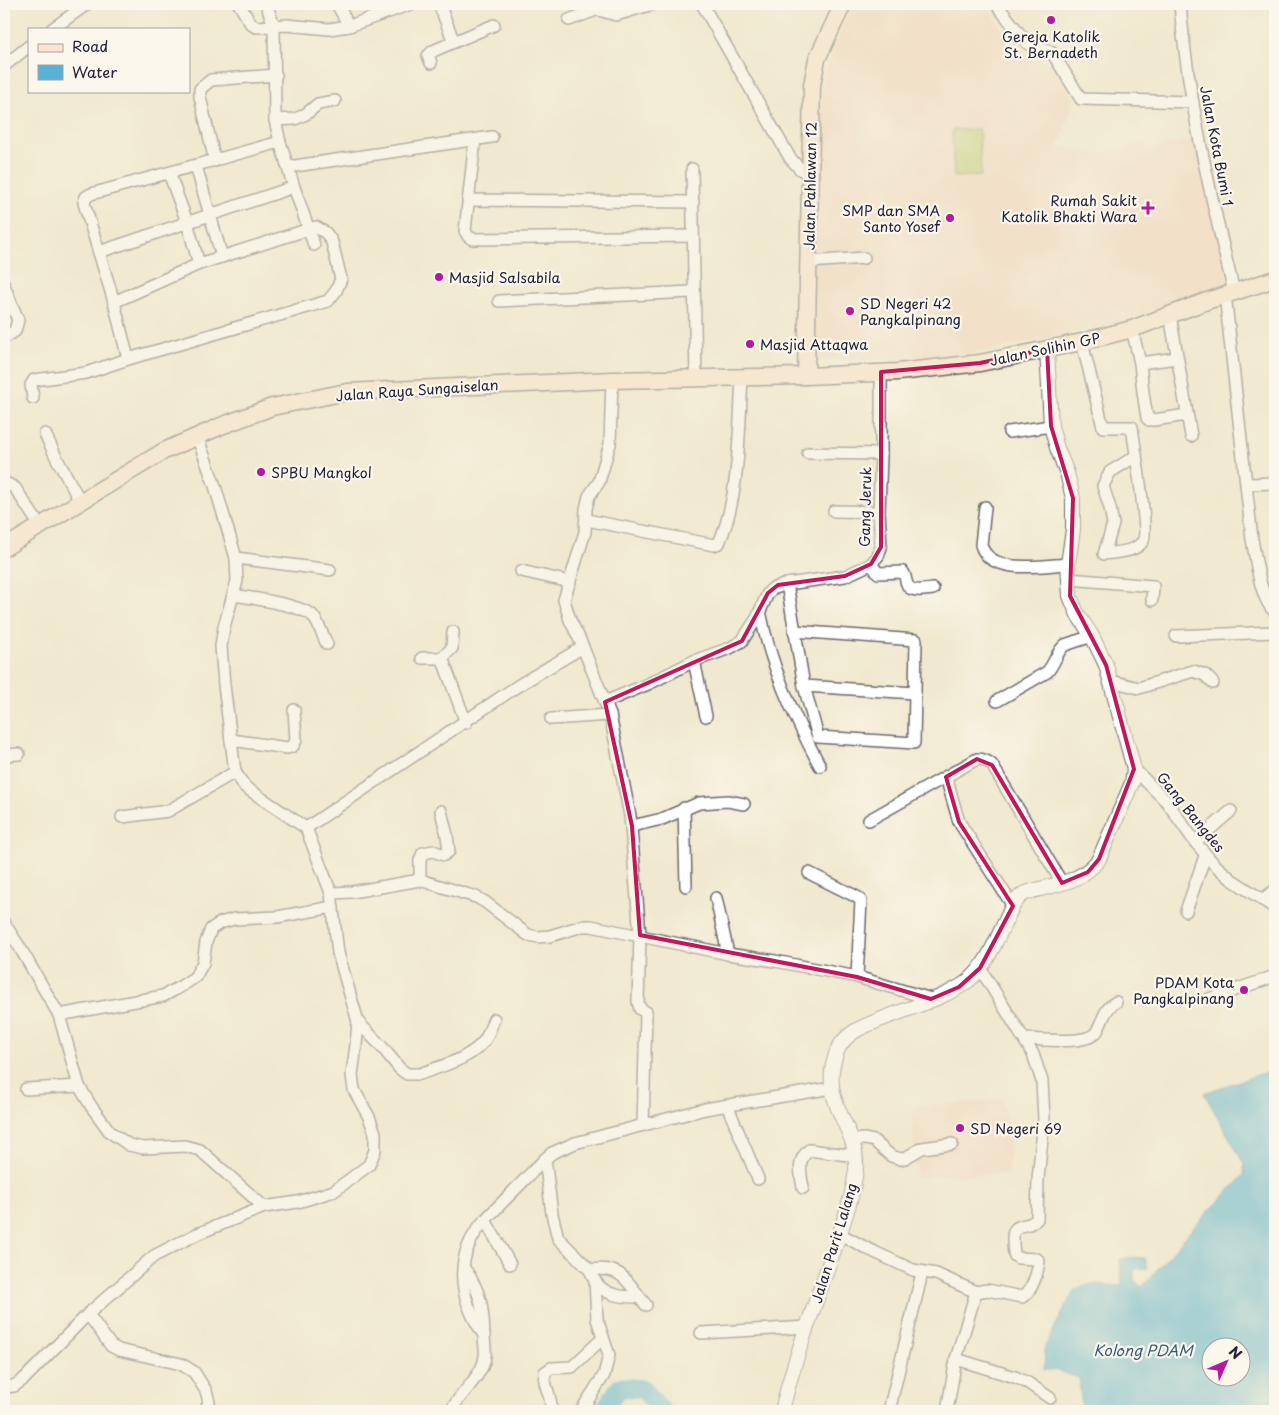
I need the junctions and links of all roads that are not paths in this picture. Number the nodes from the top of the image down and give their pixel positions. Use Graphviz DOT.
graph roads {
  1 [pos="87,4"];
  2 [pos="239,4"];
  3 [pos="266,4"];
  4 [pos="337,4"];
  5 [pos="411,4"];
  6 [pos="439,4"];
  7 [pos="654,4"];
  8 [pos="702,4"];
  9 [pos="843,4"];
  10 [pos="996,4"];
  11 [pos="1180,4"];
  12 [pos="569,20"];
  13 [pos="274,25"];
  14 [pos="494,25"];
  15 [pos="349,26"];
  16 [pos="53,28"];
  17 [pos="454,42"];
  18 [pos="28,47"];
  19 [pos="431,63"];
  20 [pos="4,66"];
  21 [pos="276,74"];
  22 [pos="335,101"];
  23 [pos="1193,102"];
  24 [pos="275,120"];
  25 [pos="492,137"];
  26 [pos="475,140"];
  27 [pos="280,142"];
  28 [pos="215,160"];
  29 [pos="196,166"];
  30 [pos="288,167"];
  31 [pos="692,169"];
  32 [pos="169,173"];
  33 [pos="810,175"];
  34 [pos="294,187"];
  35 [pos="468,200"];
  36 [pos="692,202"];
  37 [pos="210,214"];
  38 [pos="187,222"];
  39 [pos="308,229"];
  40 [pos="693,236"];
  41 [pos="314,245"];
  42 [pos="99,252"];
  43 [pos="222,257"];
  44 [pos="864,258"];
  45 [pos="809,262"];
  46 [pos="200,264"];
  47 [pos="1275,280"];
  48 [pos="4,285"];
  49 [pos="693,292"];
  50 [pos="1230,293"];
  51 [pos="499,301"];
  52 [pos="114,302"];
  53 [pos="1170,315"];
  54 [pos="1132,329"];
  55 [pos="4,338"];
  56 [pos="1082,342"];
  57 [pos="1047,349"];
  58 [pos="1176,358"];
  59 [pos="128,359"];
  60 [pos="1140,363"];
  61 [pos="881,372"];
  62 [pos="806,376"];
  63 [pos="742,377"];
  64 [pos="696,378"];
  65 [pos="612,380"];
  66 [pos="33,398"];
  67 [pos="1187,415"];
  68 [pos="1051,426"];
  69 [pos="1009,432"];
  70 [pos="45,434"];
  71 [pos="197,436"];
  72 [pos="1191,436"];
  73 [pos="808,452"];
  74 [pos="881,454"];
  75 [pos="1136,456"];
  76 [pos="4,482"];
  77 [pos="1275,483"];
  78 [pos="1247,484"];
  79 [pos="80,501"];
  80 [pos="985,507"];
  81 [pos="834,511"];
  82 [pos="879,512"];
  83 [pos="586,520"];
  84 [pos="40,526"];
  85 [pos="4,548"];
  86 [pos="236,558"];
  87 [pos="871,564"];
  88 [pos="1068,564"];
  89 [pos="330,570"];
  90 [pos="521,570"];
  91 [pos="1069,579"];
  92 [pos="570,582"];
  93 [pos="787,584"];
  94 [pos="933,589"];
  95 [pos="234,596"];
  96 [pos="1152,600"];
  97 [pos="760,610"];
  98 [pos="1275,612"];
  99 [pos="1275,625"];
  100 [pos="794,631"];
  101 [pos="453,632"];
  102 [pos="1275,632"];
  103 [pos="1092,636"];
  104 [pos="1176,636"];
  105 [pos="327,644"];
  106 [pos="583,647"];
  107 [pos="422,658"];
  108 [pos="442,658"];
  109 [pos="694,661"];
  110 [pos="1111,681"];
  111 [pos="1213,683"];
  112 [pos="804,686"];
  113 [pos="915,692"];
  114 [pos="997,701"];
  115 [pos="605,702"];
  116 [pos="294,710"];
  117 [pos="610,715"];
  118 [pos="706,716"];
  119 [pos="551,719"];
  120 [pos="466,723"];
  121 [pos="231,740"];
  122 [pos="19,754"];
  123 [pos="4,755"];
  124 [pos="820,766"];
  125 [pos="1134,769"];
  126 [pos="235,772"];
  127 [pos="946,777"];
  128 [pos="744,804"];
  129 [pos="684,808"];
  130 [pos="441,811"];
  131 [pos="1231,811"];
  132 [pos="122,817"];
  133 [pos="869,820"];
  134 [pos="632,826"];
  135 [pos="306,828"];
  136 [pos="1195,842"];
  137 [pos="1205,856"];
  138 [pos="808,873"];
  139 [pos="420,880"];
  140 [pos="1062,883"];
  141 [pos="686,886"];
  142 [pos="1275,890"];
  143 [pos="331,894"];
  144 [pos="716,898"];
  145 [pos="1262,900"];
  146 [pos="1013,906"];
  147 [pos="333,907"];
  148 [pos="1275,908"];
  149 [pos="1186,910"];
  150 [pos="4,924"];
  151 [pos="640,935"];
  152 [pos="728,954"];
  153 [pos="980,968"];
  154 [pos="1275,976"];
  155 [pos="857,977"];
  156 [pos="1209,999"];
  157 [pos="932,1000"];
  158 [pos="1116,1002"];
  159 [pos="59,1015"];
  160 [pos="494,1018"];
  161 [pos="358,1022"];
  162 [pos="1024,1038"];
  163 [pos="79,1086"];
  164 [pos="832,1088"];
  165 [pos="26,1089"];
  166 [pos="727,1106"];
  167 [pos="643,1125"];
  168 [pos="852,1140"];
  169 [pos="952,1144"];
  170 [pos="856,1156"];
  171 [pos="545,1159"];
  172 [pos="758,1178"];
  173 [pos="803,1188"];
  174 [pos="264,1208"];
  175 [pos="485,1220"];
  176 [pos="840,1234"];
  177 [pos="510,1264"];
  178 [pos="590,1270"];
  179 [pos="922,1272"];
  180 [pos="595,1281"];
  181 [pos="976,1292"];
  182 [pos="88,1314"];
  183 [pos="808,1327"];
  184 [pos="701,1333"];
  185 [pos="603,1338"];
  186 [pos="956,1359"];
  187 [pos="4,1387"];
  188 [pos="1050,1398"];
  189 [pos="205,1411"];
  190 [pos="451,1411"];
  191 [pos="551,1411"];
  192 [pos="581,1411"];
  193 [pos="782,1411"];
  194 [pos="890,1411"];
  195 [pos="947,1411"];
  1 -- 16 [label="street"];
  2 -- 13 [label="street"];
  3 -- 13 [label="street"];
  4 -- 15 [label="street"];
  5 -- 15 [label="street"];
  6 -- 17 [label="street"];
  7 -- 12 [label="street"];
  8 -- 33 [label="street"];
  9 -- 33 [label="main road, Jalan Pahlawan 12"];
  10 -- 23 [label="street"];
  11 -- 23 [label="street, Jalan Kota Bumi 1"];
  13 -- 15 [label="street"];
  13 -- 21 [label="street"];
  14 -- 17 [label="street"];
  17 -- 19 [label="street"];
  18 -- 20 [label="street"];
  21 -- 24 [label="street"];
  21 -- 28 [label="street"];
  22 -- 24 [label="street"];
  23 -- 50 [label="street, Jalan Kota Bumi 1"];
  24 -- 27 [label="street"];
  25 -- 26 [label="street"];
  26 -- 30 [label="street"];
  26 -- 35 [label="street"];
  27 -- 28 [label="street"];
  27 -- 30 [label="street"];
  28 -- 29 [label="street"];
  29 -- 32 [label="street"];
  29 -- 37 [label="street"];
  30 -- 34 [label="street"];
  31 -- 36 [label="street"];
  32 -- 38 [label="street"];
  32 -- 42 [label="street"];
  33 -- 45 [label="main road, Jalan Pahlawan 12"];
  34 -- 37 [label="street"];
  34 -- 39 [label="street"];
  35 -- 36 [label="street"];
  35 -- 40 [label="street"];
  36 -- 40 [label="street"];
  37 -- 38 [label="street"];
  37 -- 43 [label="street"];
  38 -- 42 [label="street"];
  38 -- 46 [label="street"];
  39 -- 41 [label="street"];
  39 -- 43 [label="street"];
  39 -- 59 [label="street"];
  40 -- 49 [label="street"];
  42 -- 52 [label="street"];
  43 -- 46 [label="street"];
  44 -- 45 [label="street"];
  45 -- 62 [label="main road, Jalan Pahlawan 12"];
  46 -- 52 [label="street"];
  47 -- 50 [label="main road, Jalan Solihin GP"];
  48 -- 55 [label="street"];
  49 -- 51 [label="street"];
  49 -- 64 [label="street"];
  50 -- 53 [label="main road, Jalan Solihin GP"];
  50 -- 78 [label="street, Jalan Kota Bumi 1"];
  52 -- 59 [label="street"];
  53 -- 54 [label="main road, Jalan Solihin GP"];
  53 -- 58 [label="street"];
  54 -- 56 [label="main road, Jalan Solihin GP"];
  54 -- 60 [label="street"];
  56 -- 57 [label="main road, Jalan Solihin GP"];
  56 -- 75 [label="street"];
  57 -- 61 [label="main road, Jalan Solihin GP"];
  57 -- 68 [label="street, Jalan Parit Lalang"];
  58 -- 60 [label="street"];
  58 -- 67 [label="street"];
  59 -- 66 [label="street"];
  60 -- 67 [label="street"];
  61 -- 62 [label="main road, Jalan Solihin GP"];
  61 -- 74 [label="street, Gang Jeruk"];
  62 -- 63 [label="main road, Jalan Raya Sungaiselan"];
  63 -- 64 [label="main road, Jalan Raya Sungaiselan"];
  63 -- 83 [label="street"];
  64 -- 65 [label="main road, Jalan Raya Sungaiselan"];
  65 -- 71 [label="main road, Jalan Raya Sungaiselan"];
  65 -- 83 [label="street"];
  67 -- 72 [label="street"];
  68 -- 69 [label="street"];
  68 -- 88 [label="street, Jalan Parit Lalang"];
  70 -- 79 [label="street"];
  71 -- 79 [label="main road, Jalan Raya Sungaiselan"];
  71 -- 86 [label="street"];
  73 -- 74 [label="street"];
  74 -- 82 [label="street, Gang Jeruk"];
  75 -- 75 [label="street"];
  76 -- 84 [label="street"];
  77 -- 78 [label="street"];
  78 -- 98 [label="street, Jalan Kota Bumi 1"];
  79 -- 84 [label="main road, Jalan Raya Sungaiselan"];
  80 -- 88 [label="street"];
  81 -- 82 [label="street"];
  82 -- 87 [label="street, Gang Jeruk"];
  83 -- 92 [label="street"];
  84 -- 85 [label="main road, Jalan Raya Sungaiselan"];
  86 -- 89 [label="street"];
  86 -- 95 [label="street"];
  87 -- 93 [label="street, Gang Jeruk"];
  87 -- 94 [label="street"];
  88 -- 91 [label="street, Jalan Parit Lalang"];
  90 -- 92 [label="street"];
  91 -- 96 [label="street"];
  91 -- 103 [label="street, Jalan Parit Lalang"];
  92 -- 106 [label="street"];
  93 -- 97 [label="street, Gang Jeruk"];
  93 -- 100 [label="street"];
  95 -- 105 [label="street"];
  95 -- 121 [label="street"];
  97 -- 109 [label="street, Gang Jeruk"];
  97 -- 124 [label="street"];
  98 -- 99 [label="street, Jalan Kota Bumi 1"];
  100 -- 112 [label="street"];
  100 -- 113 [label="street"];
  101 -- 108 [label="street"];
  102 -- 104 [label="street"];
  103 -- 110 [label="street, Jalan Parit Lalang"];
  103 -- 114 [label="street"];
  106 -- 115 [label="street"];
  106 -- 120 [label="street"];
  107 -- 108 [label="street"];
  108 -- 120 [label="street"];
  109 -- 115 [label="street, Gang Jeruk"];
  109 -- 118 [label="street"];
  110 -- 111 [label="street"];
  110 -- 125 [label="street, Jalan Parit Lalang"];
  112 -- 113 [label="street"];
  112 -- 113 [label="street"];
  115 -- 117 [label="street"];
  116 -- 121 [label="street"];
  117 -- 119 [label="street"];
  117 -- 134 [label="street"];
  120 -- 135 [label="street"];
  121 -- 126 [label="street"];
  122 -- 123 [label="street"];
  125 -- 136 [label="street, Gang Bangdes"];
  125 -- 140 [label="street, Jalan Parit Lalang"];
  126 -- 132 [label="street"];
  126 -- 135 [label="street"];
  127 -- 133 [label="street"];
  127 -- 140 [label="street"];
  127 -- 146 [label="street"];
  128 -- 129 [label="street"];
  129 -- 134 [label="street"];
  129 -- 141 [label="street"];
  130 -- 139 [label="street"];
  131 -- 136 [label="street"];
  134 -- 151 [label="street"];
  135 -- 143 [label="street"];
  136 -- 137 [label="street, Gang Bangdes"];
  137 -- 145 [label="street, Gang Bangdes"];
  137 -- 149 [label="street"];
  138 -- 155 [label="street"];
  139 -- 143 [label="street"];
  139 -- 151 [label="street"];
  140 -- 146 [label="street, Jalan Parit Lalang"];
  142 -- 145 [label="street"];
  143 -- 147 [label="street"];
  144 -- 152 [label="street"];
  145 -- 148 [label="street, Gang Bangdes"];
  146 -- 153 [label="street, Jalan Parit Lalang"];
  147 -- 159 [label="street"];
  147 -- 161 [label="street"];
  150 -- 159 [label="street"];
  151 -- 152 [label="street"];
  151 -- 167 [label="street"];
  152 -- 155 [label="street"];
  153 -- 157 [label="street, Jalan Parit Lalang"];
  153 -- 162 [label="street"];
  154 -- 156 [label="street"];
  155 -- 157 [label="street"];
  157 -- 164 [label="street, Jalan Parit Lalang"];
  158 -- 162 [label="street"];
  159 -- 163 [label="street"];
  160 -- 161 [label="street"];
  161 -- 174 [label="street"];
  162 -- 181 [label="street"];
  163 -- 165 [label="street"];
  163 -- 174 [label="street"];
  164 -- 166 [label="street"];
  164 -- 168 [label="street, Jalan Parit Lalang"];
  166 -- 167 [label="street"];
  166 -- 172 [label="street"];
  167 -- 171 [label="street"];
  168 -- 169 [label="street"];
  168 -- 170 [label="street, Jalan Parit Lalang"];
  170 -- 173 [label="street"];
  170 -- 176 [label="street, Jalan Parit Lalang"];
  171 -- 175 [label="street"];
  171 -- 178 [label="street"];
  174 -- 182 [label="street"];
  175 -- 177 [label="street"];
  175 -- 190 [label="street"];
  176 -- 179 [label="street"];
  176 -- 183 [label="street, Jalan Parit Lalang"];
  178 -- 180 [label="street"];
  178 -- 180 [label="street"];
  179 -- 181 [label="street"];
  179 -- 194 [label="street"];
  180 -- 185 [label="street"];
  181 -- 186 [label="street"];
  182 -- 187 [label="street"];
  182 -- 189 [label="street"];
  183 -- 184 [label="street"];
  183 -- 193 [label="street, Jalan Parit Lalang"];
  185 -- 191 [label="street"];
  185 -- 192 [label="street"];
  186 -- 188 [label="street"];
  186 -- 195 [label="street"];
}
